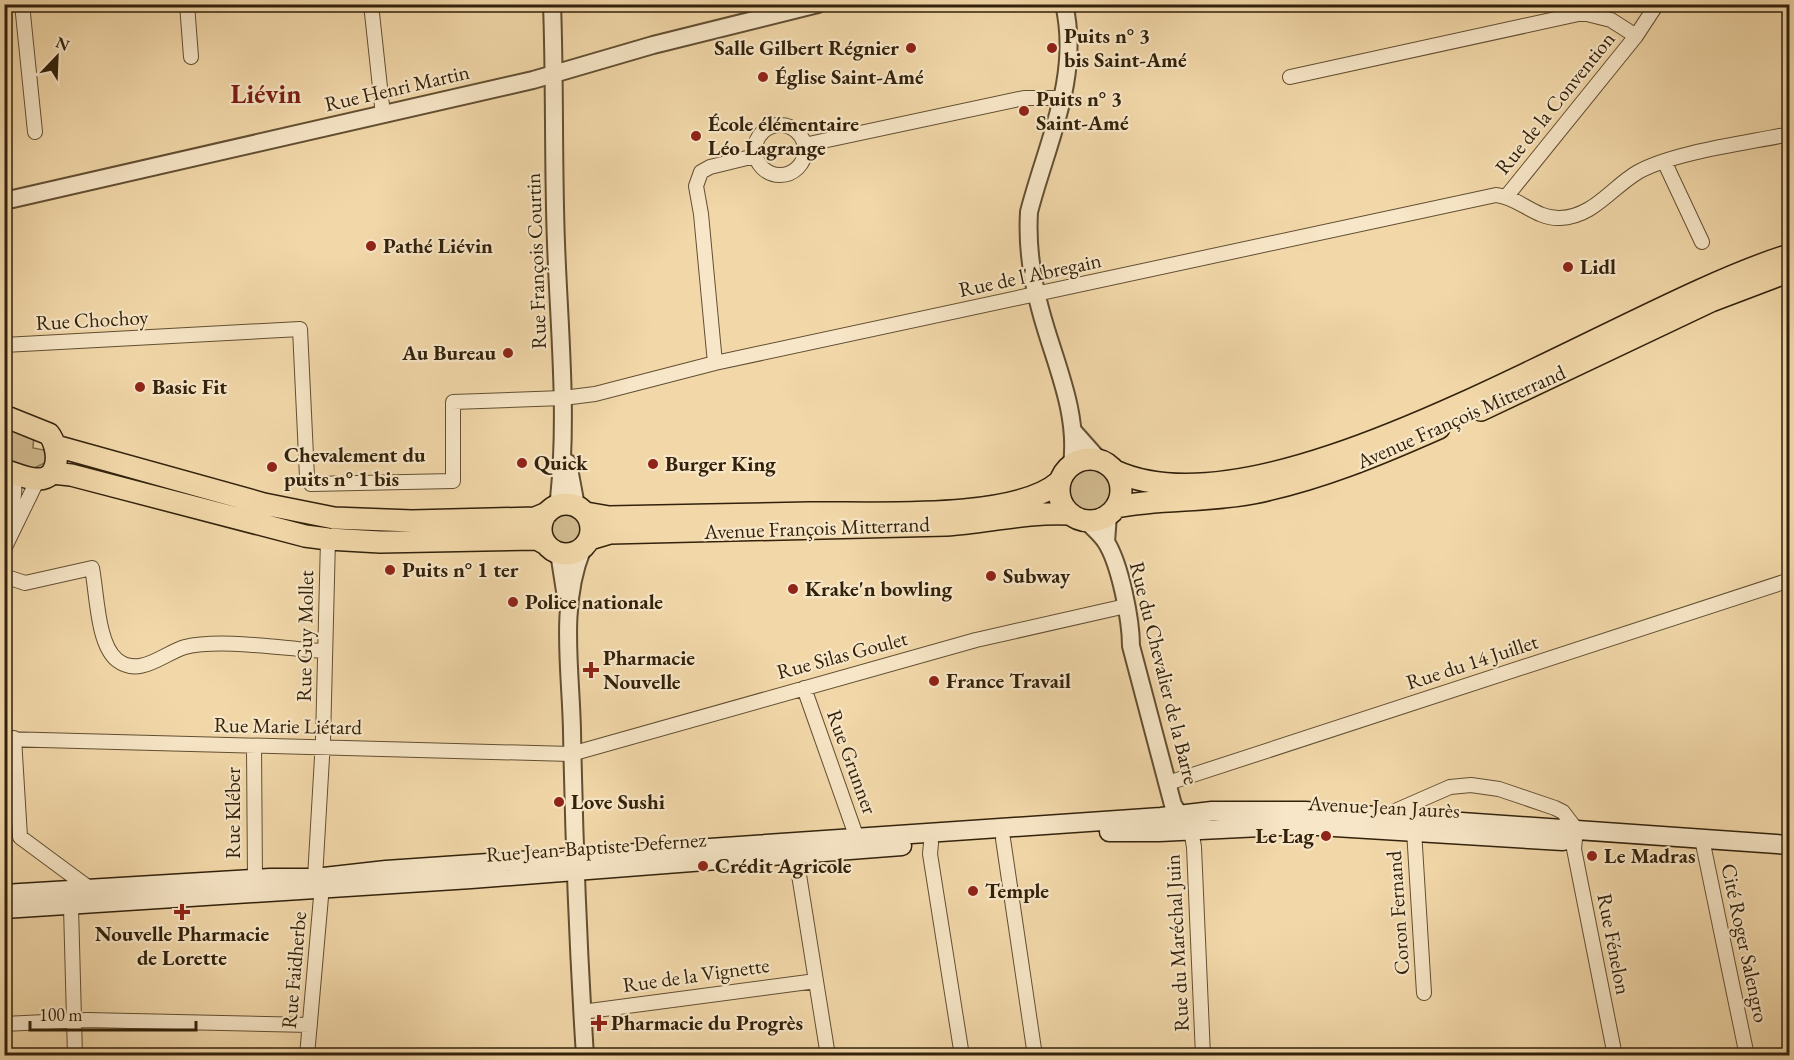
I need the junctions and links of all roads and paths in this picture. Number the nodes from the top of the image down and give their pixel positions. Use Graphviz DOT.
graph roads {
  1 [pos="22,4"];
  2 [pos="187,4"];
  3 [pos="370,4"];
  4 [pos="552,4"];
  5 [pos="818,4"];
  6 [pos="1064,4"];
  7 [pos="1657,4"];
  8 [pos="1636,36"];
  9 [pos="190,57"];
  10 [pos="553,74"];
  11 [pos="1290,77"];
  12 [pos="1063,98"];
  13 [pos="383,115"];
  14 [pos="35,132"];
  15 [pos="1790,134"];
  16 [pos="804,146"];
  17 [pos="755,156"];
  18 [pos="1664,161"];
  19 [pos="1506,197"];
  20 [pos="4,201"];
  21 [pos="1702,242"];
  22 [pos="1790,255"];
  23 [pos="1790,271"];
  24 [pos="1036,296"];
  25 [pos="4,345"];
  26 [pos="715,363"];
  27 [pos="563,398"];
  28 [pos="4,416"];
  29 [pos="1074,432"];
  30 [pos="56,446"];
  31 [pos="1072,464"];
  32 [pos="1106,465"];
  33 [pos="8,471"];
  34 [pos="45,476"];
  35 [pos="1059,482"];
  36 [pos="1024,508"];
  37 [pos="566,509"];
  38 [pos="1112,511"];
  39 [pos="1078,518"];
  40 [pos="4,528"];
  41 [pos="598,535"];
  42 [pos="328,539"];
  43 [pos="1106,542"];
  44 [pos="551,548"];
  45 [pos="4,549"];
  46 [pos="4,576"];
  47 [pos="1790,580"];
  48 [pos="1126,606"];
  49 [pos="568,622"];
  50 [pos="324,651"];
  51 [pos="804,688"];
  52 [pos="9,739"];
  53 [pos="254,747"];
  54 [pos="322,747"];
  55 [pos="571,754"];
  56 [pos="1168,783"];
  57 [pos="1178,815"];
  58 [pos="1393,816"];
  59 [pos="1191,830"];
  60 [pos="1414,830"];
  61 [pos="1575,835"];
  62 [pos="1003,839"];
  63 [pos="859,843"];
  64 [pos="931,843"];
  65 [pos="1703,845"];
  66 [pos="1790,845"];
  67 [pos="796,856"];
  68 [pos="1790,857"];
  69 [pos="575,864"];
  70 [pos="255,879"];
  71 [pos="318,884"];
  72 [pos="89,888"];
  73 [pos="4,894"];
  74 [pos="71,907"];
  75 [pos="4,909"];
  76 [pos="816,981"];
  77 [pos="1424,993"];
  78 [pos="582,1012"];
  79 [pos="74,1020"];
  80 [pos="4,1024"];
  81 [pos="310,1025"];
  82 [pos="75,1056"];
  83 [pos="307,1056"];
  84 [pos="585,1056"];
  85 [pos="828,1056"];
  86 [pos="962,1056"];
  87 [pos="1035,1056"];
  88 [pos="1203,1056"];
  89 [pos="1615,1056"];
  90 [pos="1747,1056"];
  1 -- 14 [label="street"];
  2 -- 9 [label="street"];
  3 -- 13 [label="street"];
  4 -- 10 [label="street, Rue François Courtin"];
  5 -- 10 [label="street, Rue Henri Martin"];
  6 -- 12 [label="street"];
  7 -- 8 [label="street, Rue de la Convention"];
  8 -- 11 [label="street"];
  8 -- 19 [label="street, Rue de la Convention"];
  10 -- 13 [label="street, Rue Henri Martin"];
  10 -- 27 [label="street, Rue François Courtin"];
  12 -- 16 [label="street"];
  12 -- 24 [label="street"];
  13 -- 20 [label="street, Rue Henri Martin"];
  15 -- 18 [label="street"];
  16 -- 17 [label="street"];
  16 -- 17 [label="street"];
  17 -- 26 [label="street"];
  18 -- 19 [label="street"];
  18 -- 21 [label="street"];
  19 -- 24 [label="street, Rue de l'Abregain"];
  22 -- 32 [label="main road, Avenue François Mitterrand"];
  23 -- 38 [label="main road, Avenue François Mitterrand"];
  24 -- 26 [label="street, Rue de l'Abregain"];
  24 -- 29 [label="street"];
  25 -- 27 [label="street, Rue Chochoy"];
  26 -- 27 [label="street, Rue de l'Abregain"];
  27 -- 37 [label="street, Rue François Courtin"];
  28 -- 30 [label="main road"];
  29 -- 31 [label="street"];
  29 -- 32 [label="street"];
  30 -- 34 [label="main road"];
  30 -- 37 [label="main road"];
  31 -- 32 [label="main road"];
  31 -- 35 [label="main road"];
  32 -- 38 [label="main road"];
  33 -- 34 [label="main road, Avenue François Mitterrand"];
  33 -- 40 [label="street"];
  34 -- 42 [label="main road, Avenue François Mitterrand"];
  34 -- 45 [label="street"];
  35 -- 36 [label="main road"];
  35 -- 39 [label="main road"];
  36 -- 39 [label="main road"];
  36 -- 41 [label="main road, Avenue François Mitterrand"];
  37 -- 41 [label="main road"];
  37 -- 44 [label="main road"];
  38 -- 39 [label="main road"];
  38 -- 43 [label="street"];
  39 -- 43 [label="street"];
  41 -- 44 [label="main road, Avenue François Mitterrand"];
  41 -- 49 [label="street"];
  42 -- 44 [label="main road, Avenue François Mitterrand"];
  42 -- 50 [label="street, Rue Guy Mollet"];
  43 -- 48 [label="street, Rue du Chevalier de la Barre"];
  44 -- 49 [label="street"];
  46 -- 50 [label="street"];
  47 -- 56 [label="street, Rue du 14 Juillet"];
  48 -- 51 [label="street, Rue Silas Goulet"];
  48 -- 56 [label="street, Rue du Chevalier de la Barre"];
  49 -- 55 [label="street"];
  50 -- 54 [label="street, Rue Guy Mollet"];
  51 -- 55 [label="street, Rue Silas Goulet"];
  51 -- 63 [label="street, Rue Grunner"];
  52 -- 53 [label="street, Rue Marie Liétard"];
  52 -- 72 [label="street"];
  53 -- 54 [label="street, Rue Marie Liétard"];
  53 -- 70 [label="street, Rue Kléber"];
  54 -- 55 [label="street, Rue Marie Liétard"];
  54 -- 71 [label="street, Rue Guy Mollet"];
  55 -- 69 [label="street"];
  56 -- 57 [label="street, Rue du Chevalier de la Barre"];
  57 -- 58 [label="main road, Avenue Jean Jaurès"];
  57 -- 59 [label="street"];
  57 -- 63 [label="main road, Rue Jean-Baptiste Defernez"];
  58 -- 61 [label="main road, Avenue Jean Jaurès"];
  58 -- 61 [label="street, Avenue Jean Jaurès"];
  59 -- 60 [label="main road, Avenue Jean Jaurès"];
  59 -- 62 [label="main road, Rue Jean-Baptiste Defernez"];
  59 -- 88 [label="street, Rue du Maréchal Juin"];
  60 -- 61 [label="main road, Avenue Jean Jaurès"];
  60 -- 77 [label="street, Coron Fernand"];
  61 -- 65 [label="main road, Avenue Jean Jaurès"];
  61 -- 89 [label="street, Rue Fénelon"];
  62 -- 64 [label="main road, Rue Jean-Baptiste Defernez"];
  62 -- 87 [label="street"];
  63 -- 64 [label="main road, Rue Jean-Baptiste Defernez"];
  63 -- 67 [label="main road, Rue Jean-Baptiste Defernez"];
  63 -- 69 [label="main road, Rue Jean-Baptiste Defernez"];
  64 -- 86 [label="street"];
  65 -- 66 [label="main road, Avenue Jean Jaurès"];
  65 -- 68 [label="main road, Avenue Jean Jaurès"];
  65 -- 90 [label="street, Cité Roger Salengro"];
  67 -- 69 [label="main road, Rue Jean-Baptiste Defernez"];
  67 -- 76 [label="street"];
  69 -- 71 [label="main road, Rue Jean-Baptiste Defernez"];
  69 -- 78 [label="street"];
  70 -- 71 [label="main road, Rue Jean-Baptiste Defernez"];
  70 -- 72 [label="main road, Rue Jean-Baptiste Defernez"];
  71 -- 74 [label="main road, Rue Jean-Baptiste Defernez"];
  71 -- 81 [label="street, Rue Faidherbe"];
  72 -- 73 [label="main road, Rue Jean-Baptiste Defernez"];
  74 -- 75 [label="main road, Rue Jean-Baptiste Defernez"];
  74 -- 79 [label="street"];
  76 -- 78 [label="street, Rue de la Vignette"];
  76 -- 85 [label="street"];
  78 -- 84 [label="street"];
  79 -- 80 [label="street"];
  79 -- 81 [label="street"];
  79 -- 82 [label="street"];
  81 -- 83 [label="street, Rue Faidherbe"];
}
